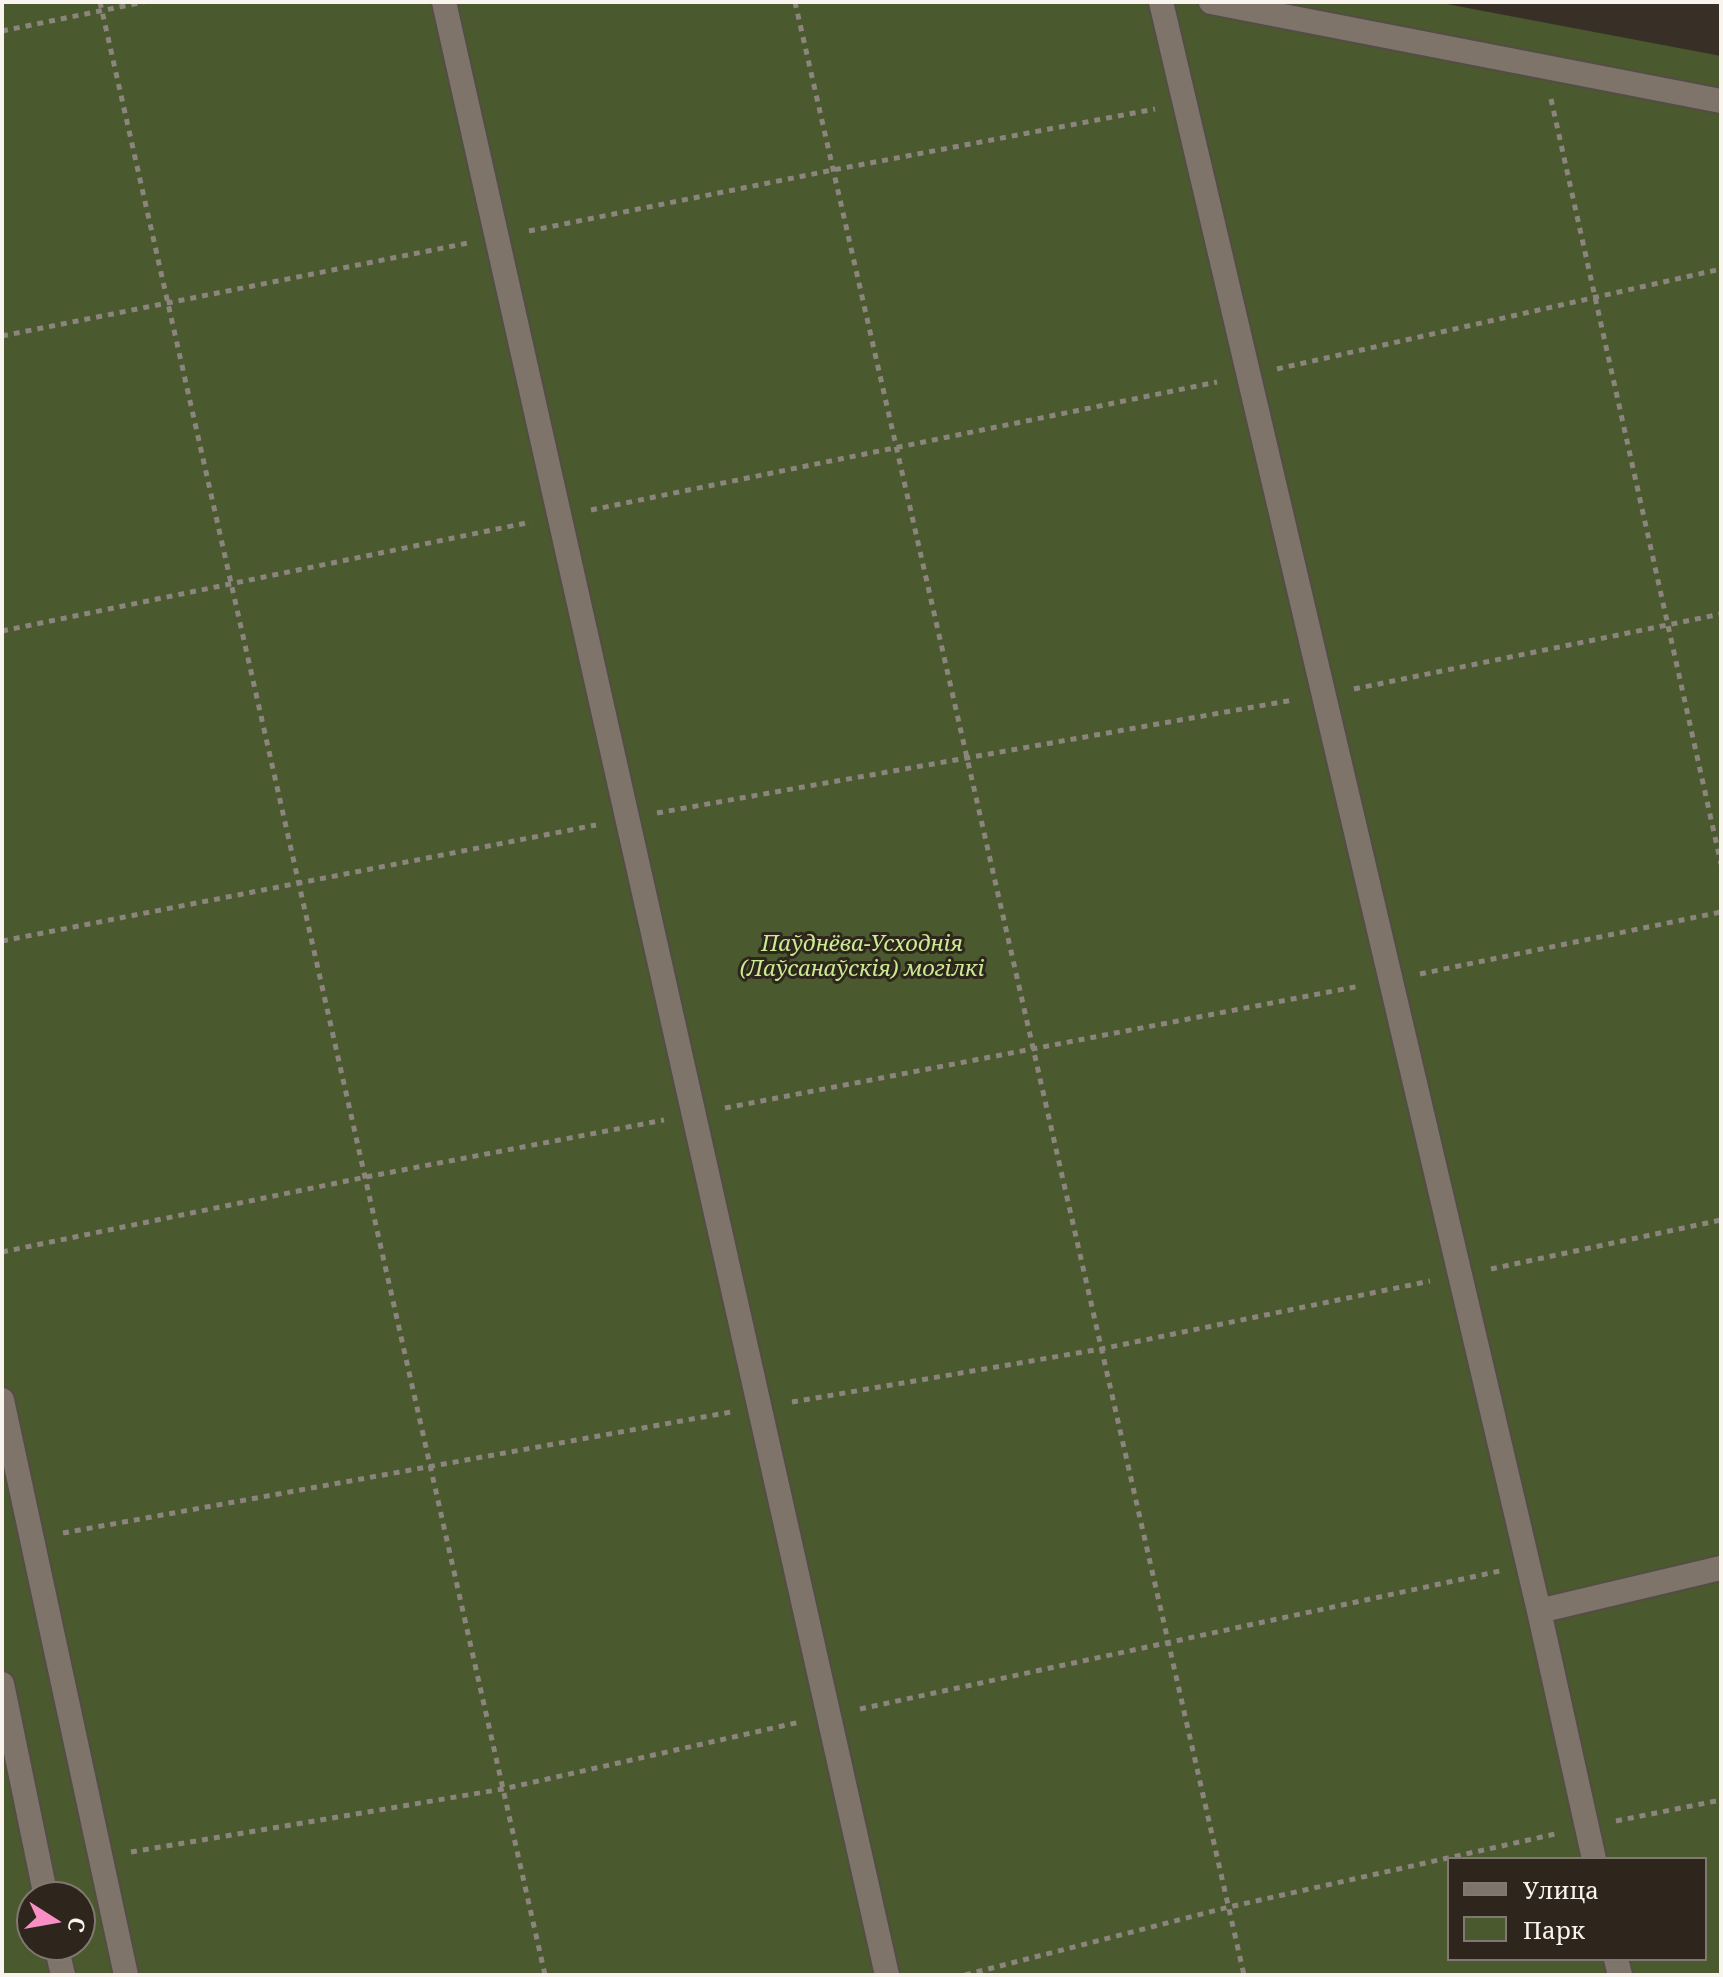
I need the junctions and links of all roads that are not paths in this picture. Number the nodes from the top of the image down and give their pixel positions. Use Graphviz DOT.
graph roads {
  1 [pos="444,2"];
  2 [pos="1161,2"];
  3 [pos="1211,2"];
  4 [pos="1721,101"];
  5 [pos="2,1400"];
  6 [pos="1721,1568"];
  7 [pos="1539,1611"];
  8 [pos="2,1684"];
  9 [pos="1594,1857"];
  10 [pos="43,1881"];
  11 [pos="126,1975"];
  12 [pos="887,1975"];
  1 -- 12 [label="lane"];
  2 -- 7 [label="lane"];
  3 -- 4 [label="lane"];
  5 -- 11 [label="lane"];
  6 -- 7 [label="lane"];
  7 -- 9 [label="lane"];
  8 -- 10 [label="lane"];
}
